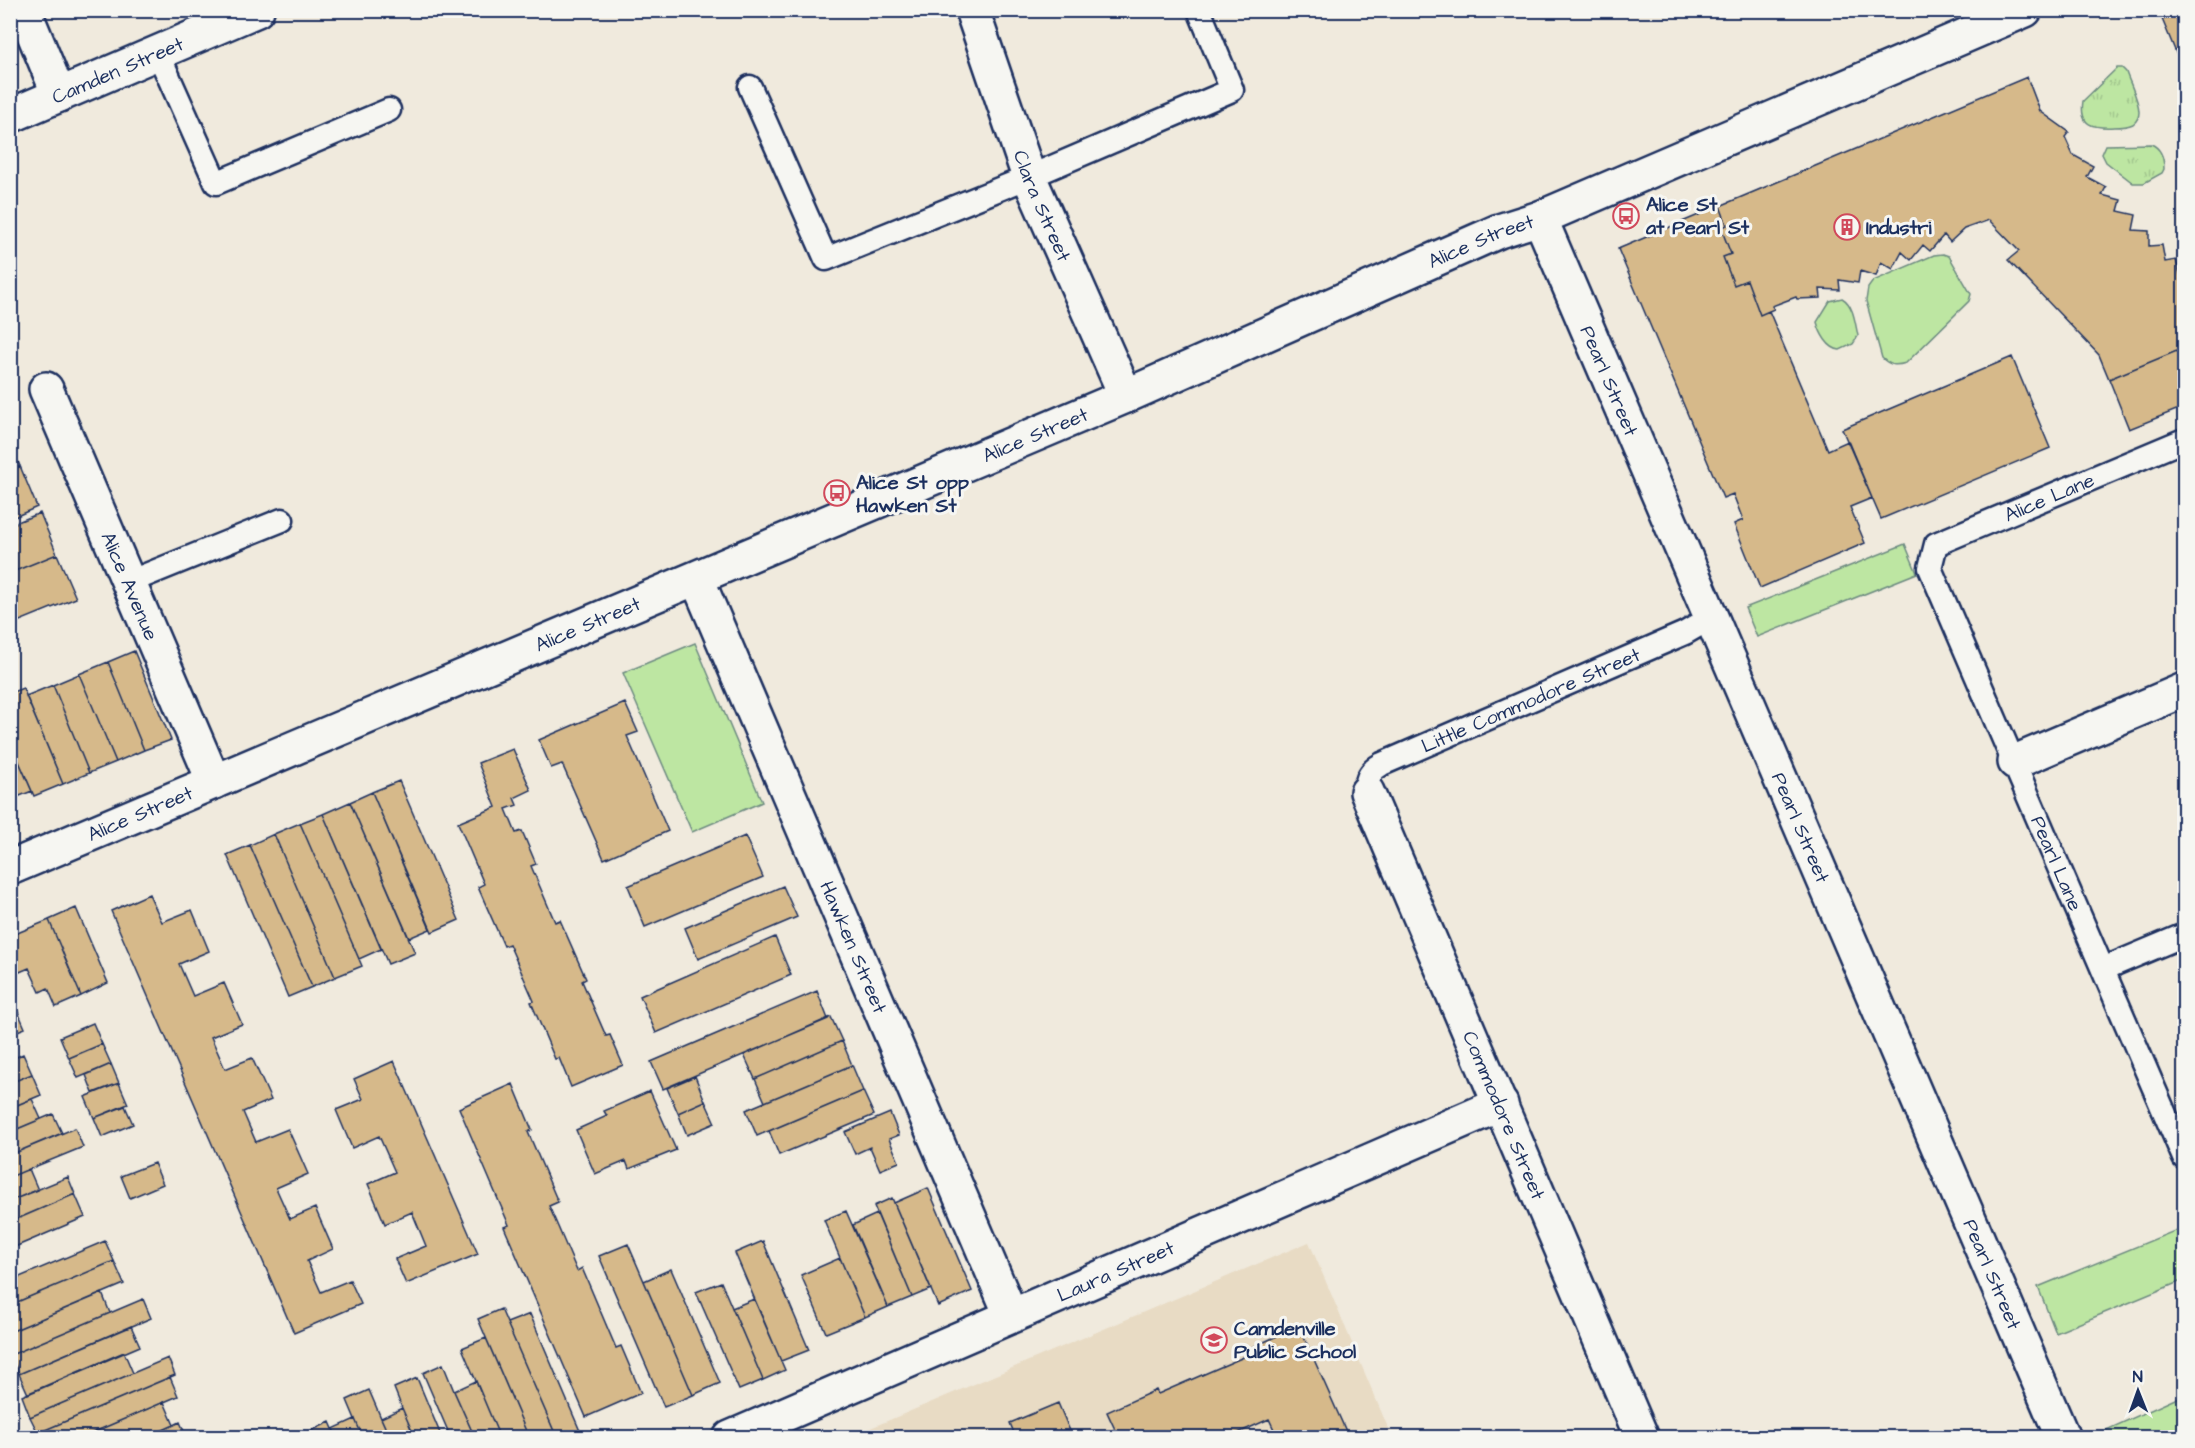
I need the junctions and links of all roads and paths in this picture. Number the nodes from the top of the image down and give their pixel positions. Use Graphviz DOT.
graph roads {
  1 [pos="24,10"];
  2 [pos="257,10"];
  3 [pos="972,10"];
  4 [pos="1199,10"];
  5 [pos="2025,10"];
  6 [pos="158,53"];
  7 [pos="750,87"];
  8 [pos="59,95"];
  9 [pos="390,110"];
  10 [pos="10,116"];
  11 [pos="1029,177"];
  12 [pos="1540,218"];
  13 [pos="46,389"];
  14 [pos="1125,396"];
  15 [pos="2184,440"];
  16 [pos="282,520"];
  17 [pos="1930,568"];
  18 [pos="697,579"];
  19 [pos="129,582"];
  20 [pos="1712,618"];
  21 [pos="2184,690"];
  22 [pos="2014,762"];
  23 [pos="214,782"];
  24 [pos="1366,792"];
  25 [pos="10,868"];
  26 [pos="2184,935"];
  27 [pos="2103,969"];
  28 [pos="1501,1104"];
  29 [pos="2184,1158"];
  30 [pos="1011,1315"];
  31 [pos="730,1437"];
  32 [pos="1642,1437"];
  33 [pos="2063,1437"];
  1 -- 8 [label="street"];
  2 -- 6 [label="street, Camden Street"];
  3 -- 11 [label="street, Clara Street"];
  4 -- 11 [label="lane"];
  5 -- 12 [label="street, Alice Street"];
  6 -- 8 [label="street, Camden Street"];
  6 -- 9 [label="lane"];
  7 -- 11 [label="lane"];
  8 -- 10 [label="street, Camden Street"];
  11 -- 14 [label="street, Clara Street"];
  12 -- 14 [label="street, Alice Street"];
  12 -- 20 [label="street, Pearl Street"];
  13 -- 19 [label="street, Alice Avenue"];
  14 -- 18 [label="street, Alice Street"];
  15 -- 17 [label="lane, Alice Lane"];
  16 -- 19 [label="lane"];
  17 -- 22 [label="lane, Pearl Lane"];
  18 -- 23 [label="street, Alice Street"];
  18 -- 30 [label="street, Hawken Street"];
  19 -- 23 [label="street, Alice Avenue"];
  20 -- 24 [label="lane, Little Commodore Street"];
  20 -- 33 [label="street, Pearl Street"];
  21 -- 22 [label="street"];
  22 -- 27 [label="lane, Pearl Lane"];
  23 -- 25 [label="street, Alice Street"];
  24 -- 28 [label="street, Commodore Street"];
  26 -- 27 [label="lane"];
  27 -- 29 [label="lane, Pearl Lane"];
  28 -- 30 [label="street, Laura Street"];
  28 -- 32 [label="street, Commodore Street"];
  30 -- 31 [label="street, Laura Street"];
}
